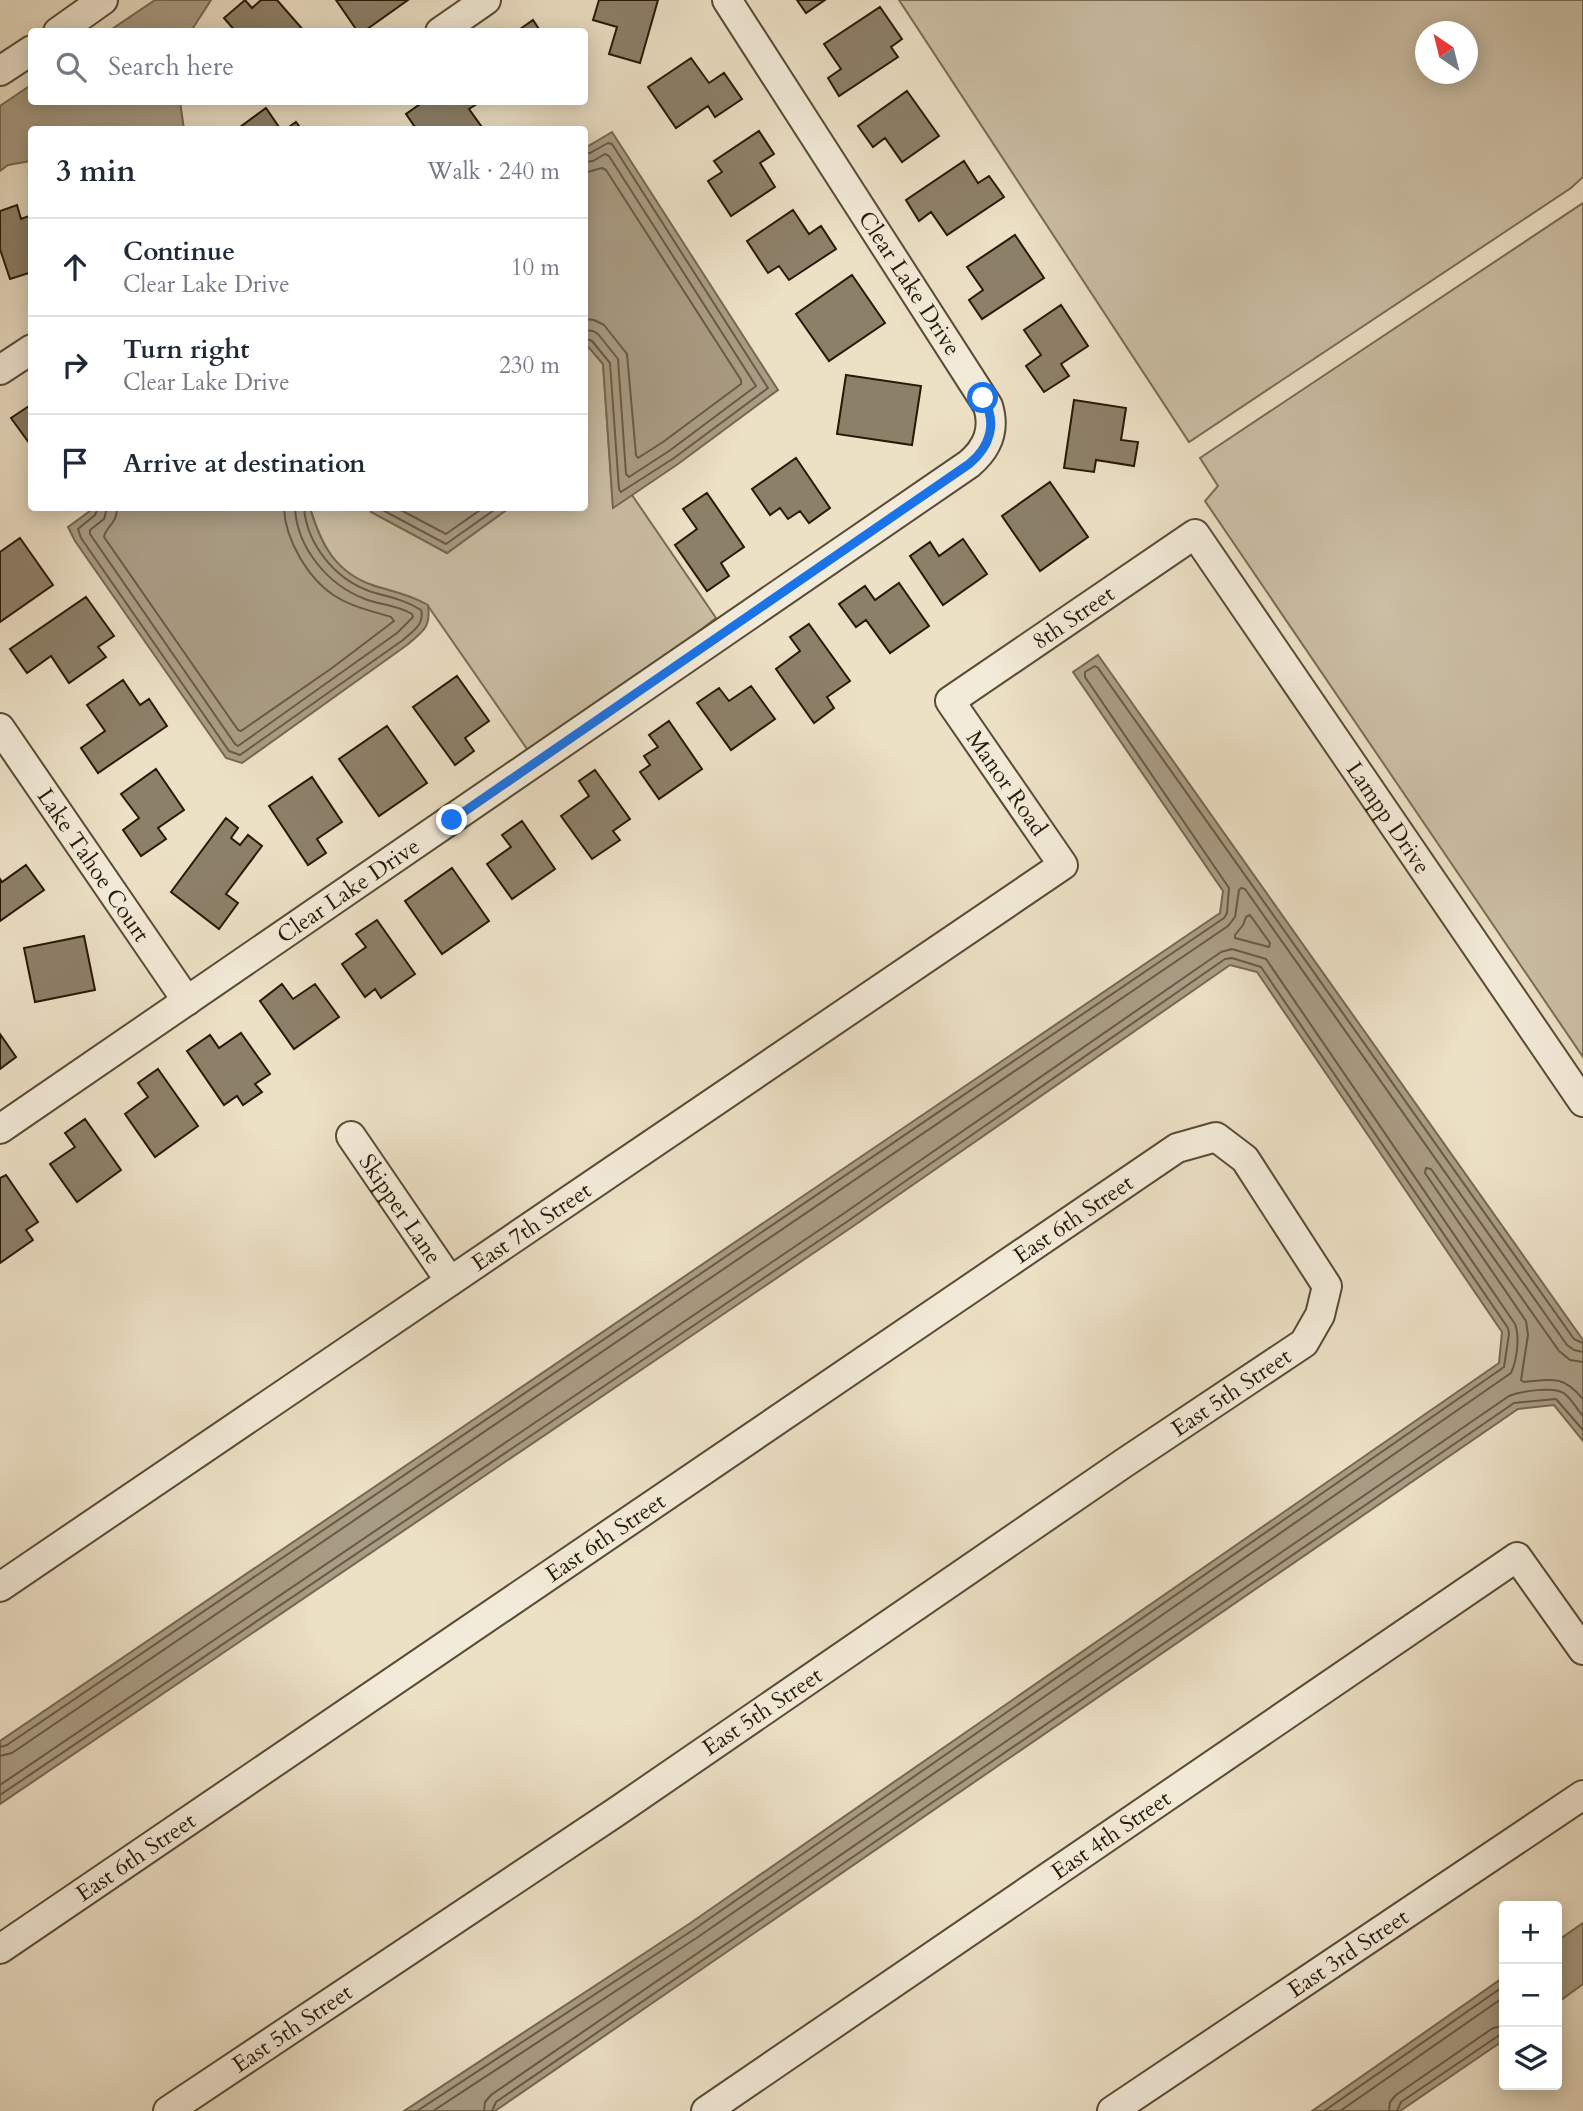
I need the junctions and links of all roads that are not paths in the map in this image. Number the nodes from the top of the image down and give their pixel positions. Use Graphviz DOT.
graph roads {
  1 [pos="103,0"];
  2 [pos="486,0"];
  3 [pos="727,0"];
  4 [pos="64,28"];
  5 [pos="446,28"];
  6 [pos="28,53"];
  7 [pos="0,71"];
  8 [pos="28,352"];
  9 [pos="0,370"];
  10 [pos="1195,534"];
  11 [pos="950,701"];
  12 [pos="0,728"];
  13 [pos="1063,865"];
  14 [pos="187,1001"];
  15 [pos="1583,1102"];
  16 [pos="0,1129"];
  17 [pos="351,1136"];
  18 [pos="1216,1137"];
  19 [pos="450,1281"];
  20 [pos="0,1587"];
  21 [pos="1583,1650"];
  22 [pos="1583,1795"];
  23 [pos="0,1949"];
  24 [pos="168,2111"];
  25 [pos="706,2111"];
  26 [pos="1112,2111"];
  1 -- 4 [label="street"];
  2 -- 5 [label="street"];
  3 -- 14 [label="street, Clear Lake Drive"];
  6 -- 7 [label="street"];
  8 -- 9 [label="street"];
  10 -- 11 [label="street, 8th Street"];
  10 -- 15 [label="street, Lampp Drive"];
  11 -- 13 [label="street, Manor Road"];
  12 -- 14 [label="street, Lake Tahoe Court"];
  13 -- 19 [label="street, East 7th Street"];
  14 -- 16 [label="street, Clear Lake Drive"];
  17 -- 19 [label="street, Skipper Lane"];
  18 -- 23 [label="street, East 6th Street"];
  18 -- 24 [label="street, East 5th Street"];
  19 -- 20 [label="street, East 7th Street"];
  21 -- 25 [label="street, East 4th Street"];
  22 -- 26 [label="street, East 3rd Street"];
}
